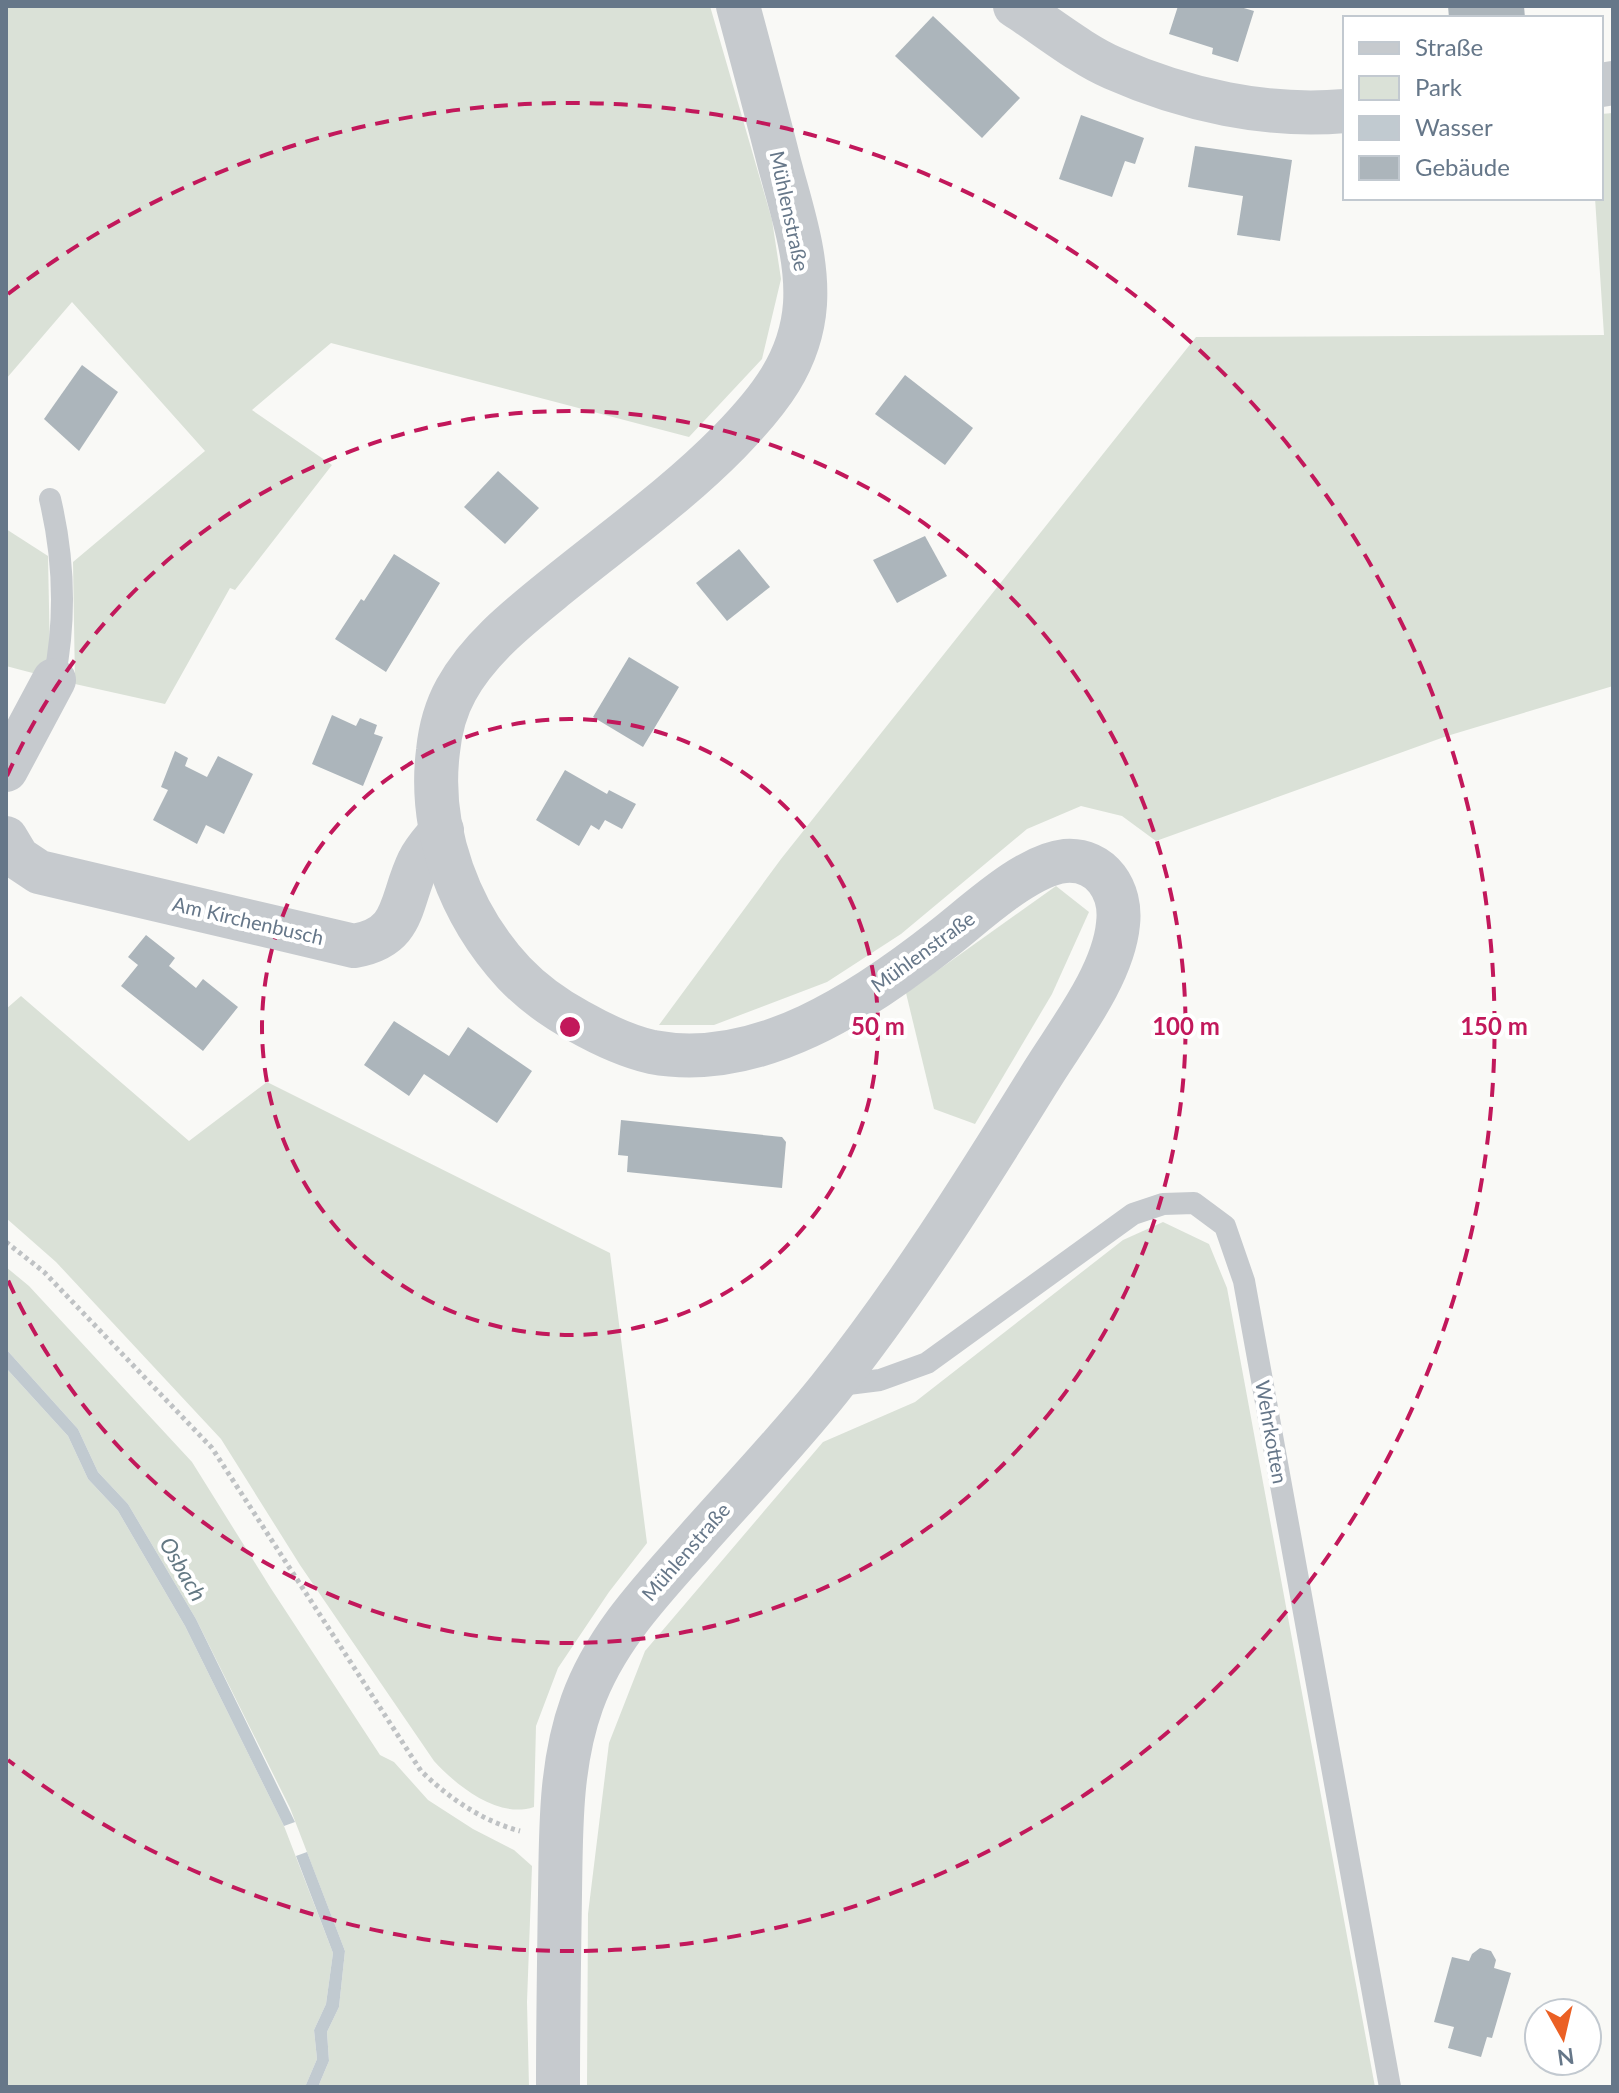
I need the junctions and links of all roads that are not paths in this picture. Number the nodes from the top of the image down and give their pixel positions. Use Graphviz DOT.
graph roads {
  1 [pos="738,6"];
  2 [pos="1015,6"];
  3 [pos="1343,111"];
  4 [pos="50,499"];
  5 [pos="54,680"];
  6 [pos="6,770"];
  7 [pos="442,830"];
  8 [pos="6,838"];
  9 [pos="831,1387"];
  10 [pos="558,2087"];
  11 [pos="1390,2087"];
  1 -- 7 [label="street, Mühlenstraße"];
  2 -- 3 [label="street"];
  4 -- 5 [label="lane"];
  5 -- 6 [label="street"];
  7 -- 8 [label="street, Am Kirchenbusch"];
  7 -- 9 [label="street, Mühlenstraße"];
  9 -- 10 [label="street, Mühlenstraße"];
  9 -- 11 [label="lane, Wehrkotten"];
}
